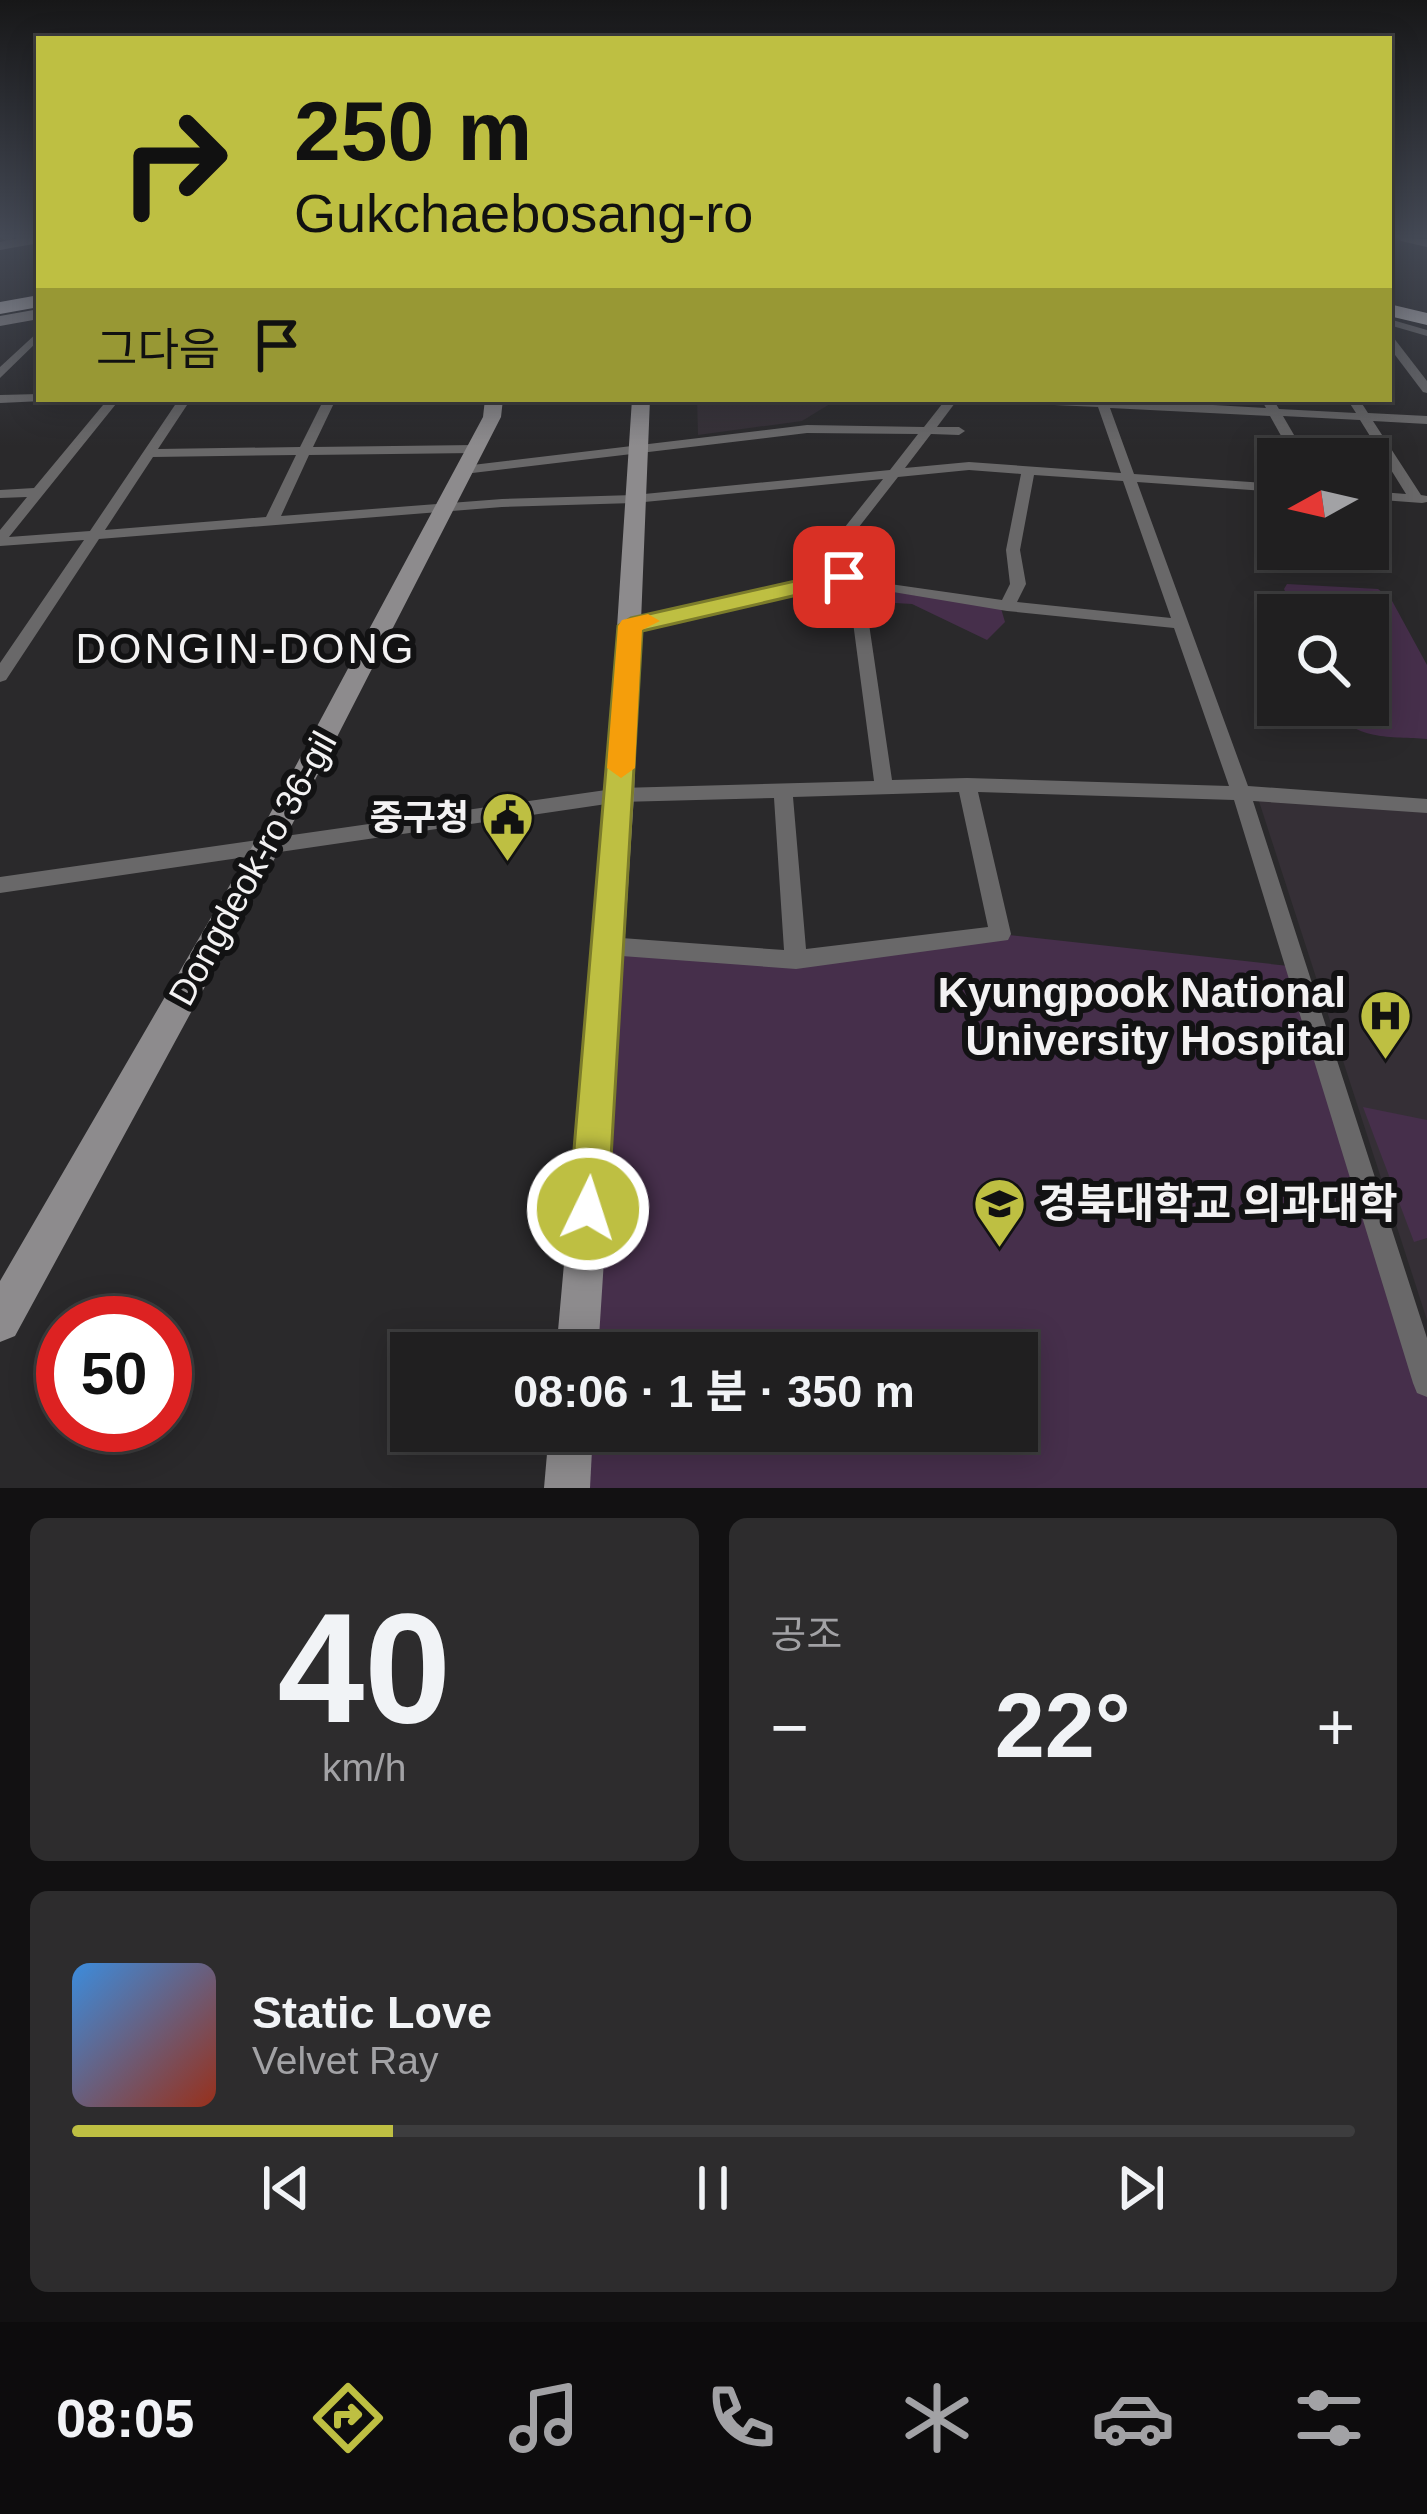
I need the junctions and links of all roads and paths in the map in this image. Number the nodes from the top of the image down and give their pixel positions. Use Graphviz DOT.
graph roads {
  1 [pos="1392,311"];
  2 [pos="1427,320"];
  3 [pos="1392,323"];
  4 [pos="1427,335"];
  5 [pos="1392,336"];
  6 [pos="1392,340"];
  7 [pos="34,345"];
  8 [pos="0,348"];
  9 [pos="0,374"];
  10 [pos="1427,389"];
  11 [pos="36,398"];
  12 [pos="0,399"];
  13 [pos="112,402"];
  14 [pos="183,402"];
  15 [pos="329,402"];
  16 [pos="494,402"];
  17 [pos="641,402"];
  18 [pos="951,402"];
  19 [pos="954,402"];
  20 [pos="1102,402"];
  21 [pos="1144,402"];
  22 [pos="1355,402"];
  23 [pos="1271,405"];
  24 [pos="1365,417"];
  25 [pos="1427,420"];
  26 [pos="927,431"];
  27 [pos="959,431"];
  28 [pos="1289,438"];
  29 [pos="306,451"];
  30 [pos="150,452"];
  31 [pos="637,452"];
  32 [pos="469,460"];
  33 [pos="969,466"];
  34 [pos="1028,470"];
  35 [pos="894,473"];
  36 [pos="1126,477"];
  37 [pos="1257,486"];
  38 [pos="38,492"];
  39 [pos="0,494"];
  40 [pos="1389,497"];
  41 [pos="634,499"];
  42 [pos="1422,499"];
  43 [pos="445,507"];
  44 [pos="271,521"];
  45 [pos="95,535"];
  46 [pos="0,540"];
  47 [pos="854,589"];
  48 [pos="1007,606"];
  49 [pos="1181,624"];
  50 [pos="631,626"];
  51 [pos="0,676"];
  52 [pos="967,785"];
  53 [pos="884,787"];
  54 [pos="783,790"];
  55 [pos="1241,793"];
  56 [pos="620,795"];
  57 [pos="1427,806"];
  58 [pos="266,848"];
  59 [pos="0,885"];
  60 [pos="608,946"];
  61 [pos="796,960"];
  62 [pos="11,1283"];
  63 [pos="0,1321"];
  64 [pos="579,1332"];
  65 [pos="1427,1383"];
  66 [pos="570,1452"];
  67 [pos="567,1488"];
  1 -- 2 [label="highway"];
  3 -- 4 [label="street"];
  4 -- 5 [label="street"];
  6 -- 10 [label="street"];
  7 -- 8 [label="street"];
  7 -- 9 [label="street"];
  11 -- 12 [label="street"];
  13 -- 38 [label="street"];
  14 -- 30 [label="street"];
  15 -- 29 [label="street"];
  16 -- 32 [label="main road, Dongdeok-ro 36-gil"];
  17 -- 31 [label="main road"];
  18 -- 26 [label="street"];
  19 -- 27 [label="street"];
  20 -- 36 [label="street"];
  21 -- 23 [label="street"];
  22 -- 24 [label="street"];
  23 -- 24 [label="street"];
  23 -- 28 [label="street"];
  24 -- 25 [label="street"];
  24 -- 42 [label="street"];
  26 -- 27 [label="street"];
  26 -- 31 [label="street"];
  26 -- 35 [label="street"];
  27 -- 33 [label="street"];
  29 -- 30 [label="street"];
  29 -- 32 [label="street"];
  29 -- 44 [label="street"];
  30 -- 45 [label="street"];
  31 -- 32 [label="street"];
  31 -- 41 [label="main road"];
  32 -- 43 [label="main road, Dongdeok-ro 36-gil"];
  33 -- 34 [label="street"];
  33 -- 35 [label="street"];
  34 -- 36 [label="street"];
  34 -- 48 [label="street"];
  35 -- 41 [label="street"];
  35 -- 47 [label="street"];
  36 -- 37 [label="street"];
  36 -- 49 [label="street"];
  38 -- 39 [label="street"];
  38 -- 46 [label="street"];
  40 -- 42 [label="street"];
  41 -- 43 [label="street"];
  41 -- 50 [label="main road"];
  43 -- 44 [label="street"];
  43 -- 58 [label="main road, Dongdeok-ro 36-gil"];
  44 -- 45 [label="street"];
  45 -- 46 [label="street"];
  45 -- 51 [label="street"];
  47 -- 48 [label="street"];
  47 -- 50 [label="street"];
  47 -- 53 [label="street"];
  48 -- 49 [label="street"];
  49 -- 55 [label="street"];
  50 -- 56 [label="main road"];
  52 -- 53 [label="street"];
  52 -- 55 [label="street"];
  52 -- 61 [label="street"];
  53 -- 54 [label="street"];
  54 -- 56 [label="street"];
  54 -- 61 [label="street"];
  55 -- 57 [label="street"];
  55 -- 65 [label="street"];
  56 -- 58 [label="street"];
  56 -- 60 [label="main road"];
  58 -- 59 [label="street"];
  58 -- 62 [label="main road, Dongdeok-ro 36-gil"];
  60 -- 61 [label="street"];
  60 -- 64 [label="main road"];
  62 -- 63 [label="main road, Dongdeok-ro 36-gil"];
  66 -- 67 [label="main road"];
}
